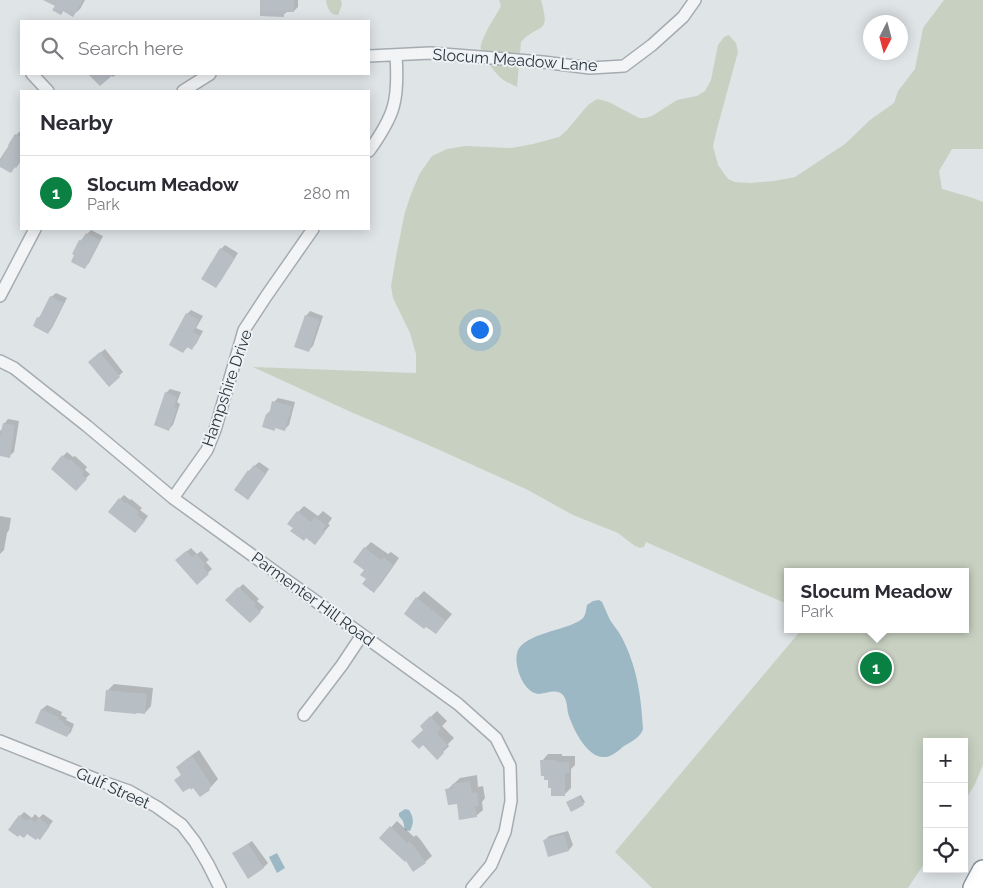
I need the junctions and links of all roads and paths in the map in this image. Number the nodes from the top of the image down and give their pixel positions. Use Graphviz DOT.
graph roads {
  1 [pos="695,0"];
  2 [pos="396,55"];
  3 [pos="370,56"];
  4 [pos="33,75"];
  5 [pos="208,75"];
  6 [pos="47,90"];
  7 [pos="185,90"];
  8 [pos="370,149"];
  9 [pos="34,230"];
  10 [pos="312,230"];
  11 [pos="0,296"];
  12 [pos="0,361"];
  13 [pos="174,498"];
  14 [pos="362,635"];
  15 [pos="304,716"];
  16 [pos="0,740"];
  17 [pos="983,871"];
  18 [pos="220,888"];
  19 [pos="472,888"];
  20 [pos="974,888"];
  1 -- 2 [label="street, Slocum Meadow Lane"];
  2 -- 3 [label="street, Slocum Meadow Lane"];
  2 -- 8 [label="street"];
  4 -- 6 [label="street"];
  5 -- 7 [label="street"];
  9 -- 11 [label="street"];
  10 -- 13 [label="street, Hampshire Drive"];
  12 -- 13 [label="street, Parmenter Hill Road"];
  13 -- 14 [label="street, Parmenter Hill Road"];
  14 -- 15 [label="street"];
  14 -- 19 [label="street, Parmenter Hill Road"];
  16 -- 18 [label="street, Gulf Street"];
  17 -- 20 [label="highway"];
}
